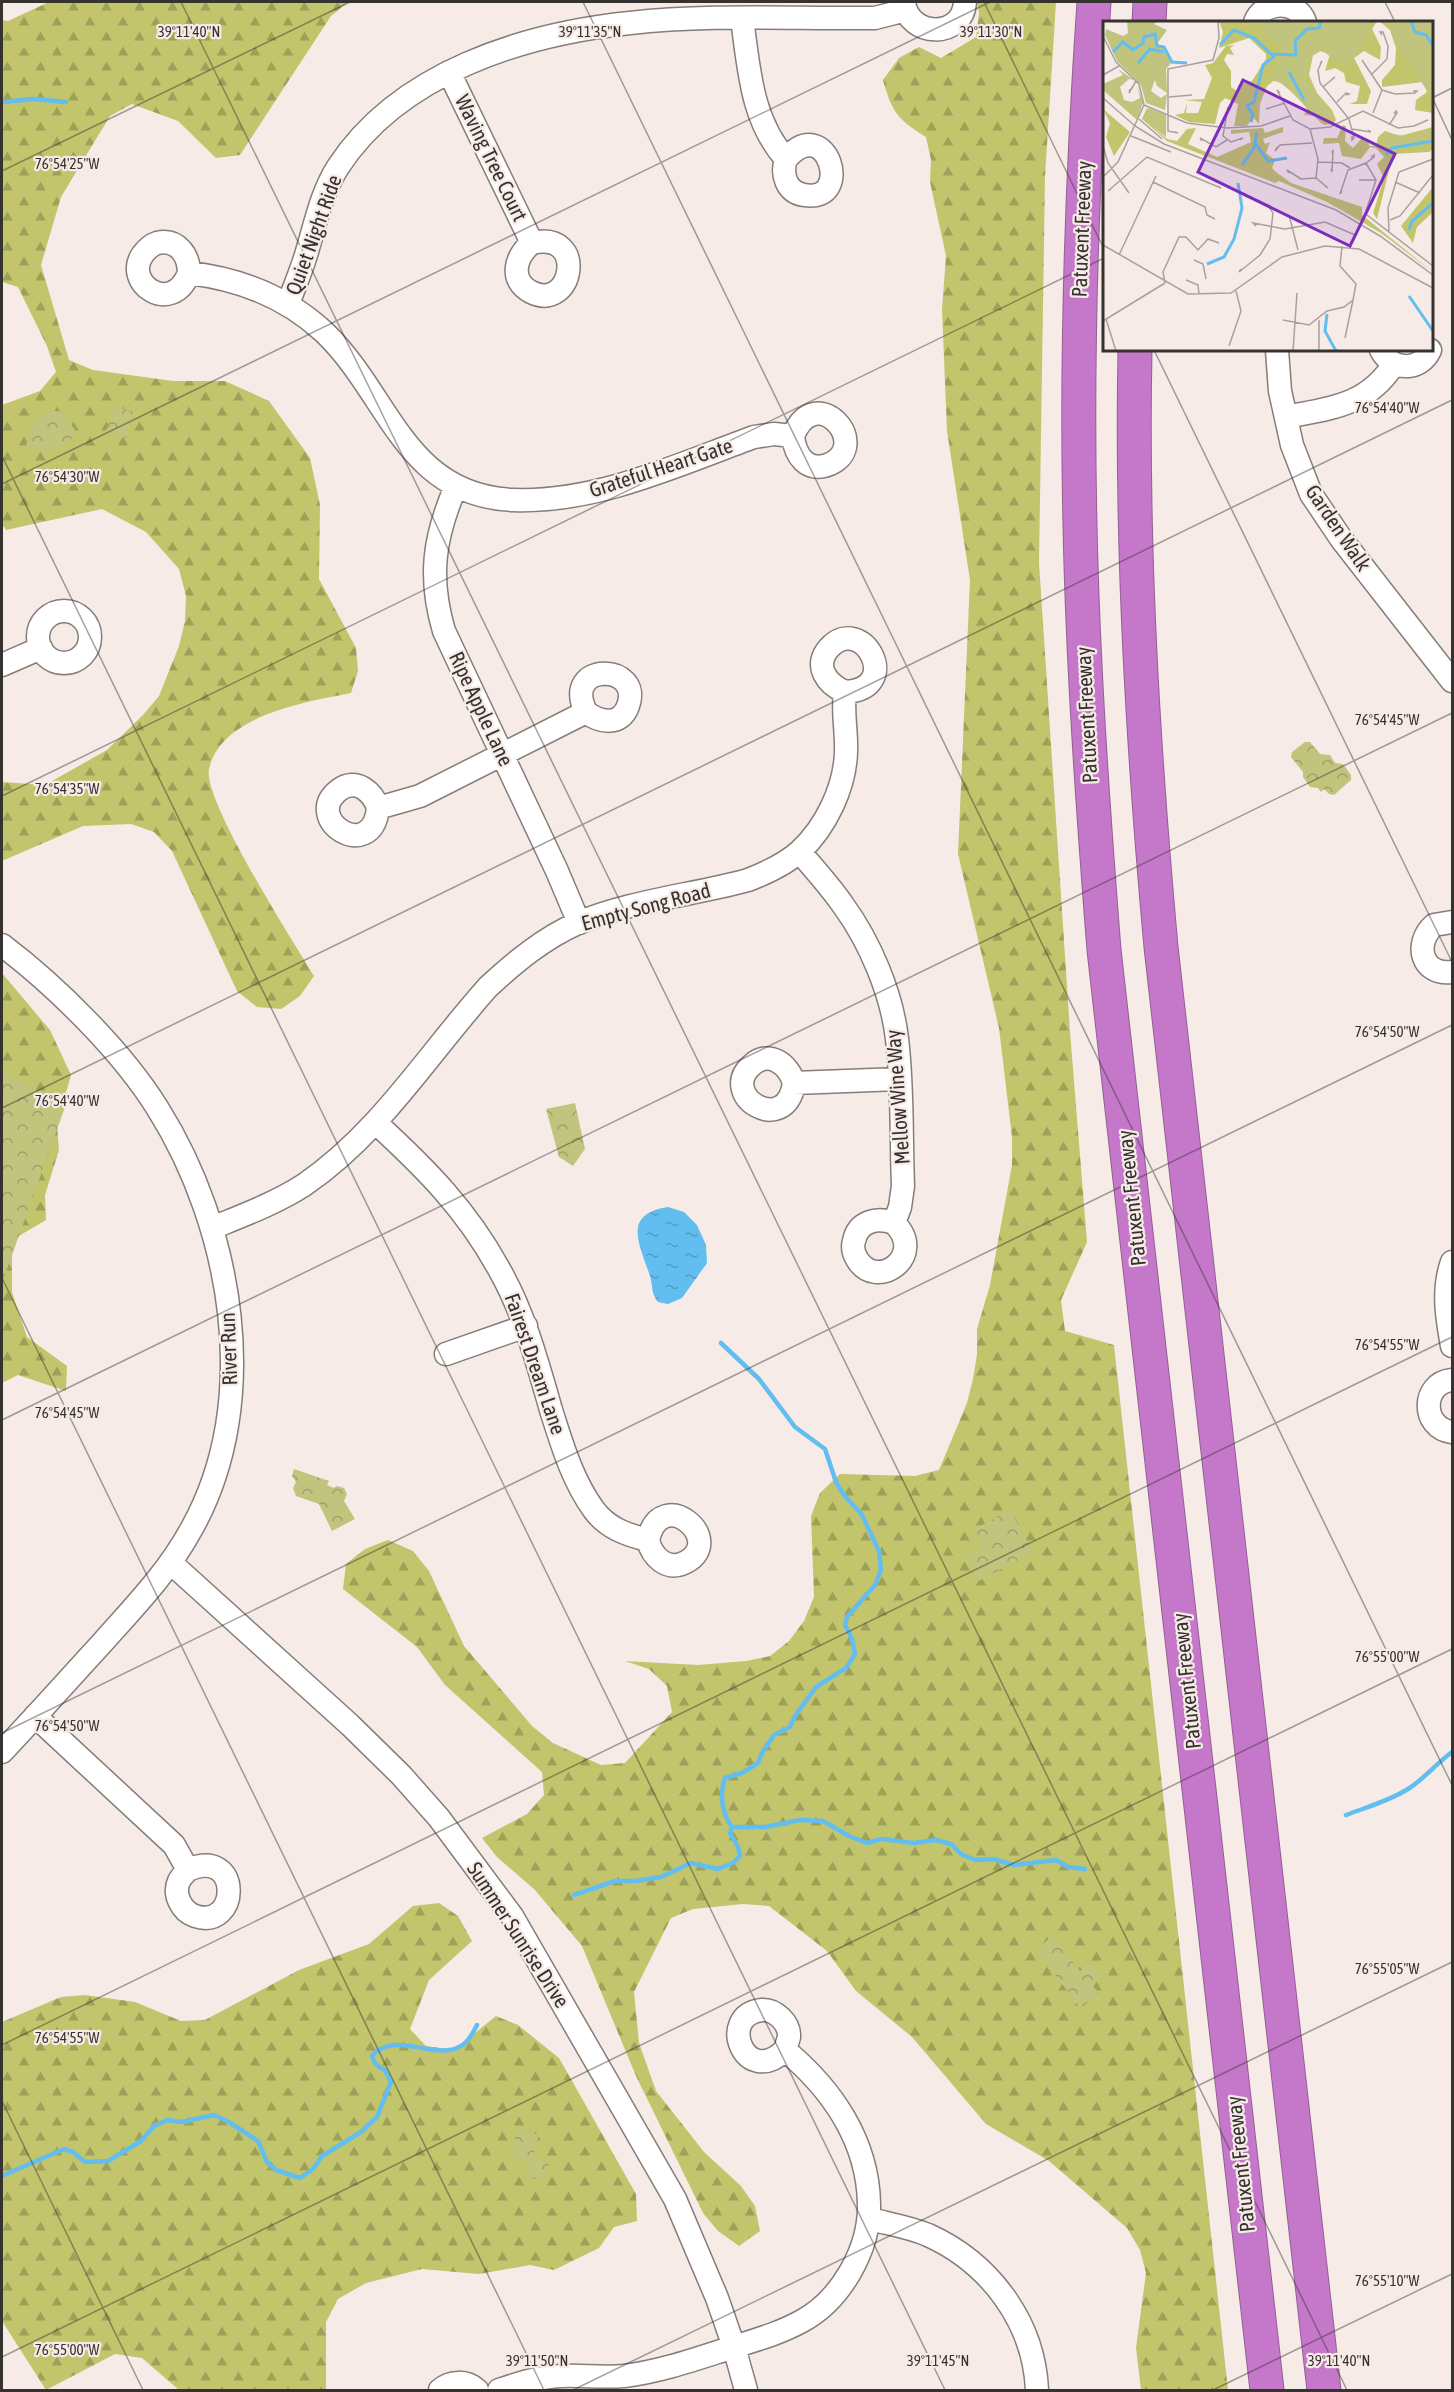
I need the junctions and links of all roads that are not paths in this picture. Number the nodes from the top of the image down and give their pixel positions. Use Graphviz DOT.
graph roads {
  1 [pos="965,2"];
  2 [pos="1094,2"];
  3 [pos="1150,2"];
  4 [pos="905,6"];
  5 [pos="742,19"];
  6 [pos="1149,21"];
  7 [pos="1255,21"];
  8 [pos="1305,21"];
  9 [pos="449,72"];
  10 [pos="786,159"];
  11 [pos="532,243"];
  12 [pos="189,273"];
  13 [pos="288,304"];
  14 [pos="1135,351"];
  15 [pos="1277,351"];
  16 [pos="1429,351"];
  17 [pos="1388,357"];
  18 [pos="1286,417"];
  19 [pos="793,436"];
  20 [pos="456,486"];
  21 [pos="41,648"];
  22 [pos="2,665"];
  23 [pos="1449,671"];
  24 [pos="845,692"];
  25 [pos="586,712"];
  26 [pos="503,754"];
  27 [pos="378,808"];
  28 [pos="800,852"];
  29 [pos="1452,922"];
  30 [pos="579,923"];
  31 [pos="2,945"];
  32 [pos="1452,972"];
  33 [pos="899,1079"];
  34 [pos="794,1083"];
  35 [pos="376,1123"];
  36 [pos="894,1223"];
  37 [pos="212,1228"];
  38 [pos="1452,1262"];
  39 [pos="526,1326"];
  40 [pos="1452,1346"];
  41 [pos="446,1354"];
  42 [pos="1452,1380"];
  43 [pos="1452,1431"];
  44 [pos="648,1540"];
  45 [pos="171,1563"];
  46 [pos="35,1716"];
  47 [pos="2,1752"];
  48 [pos="188,1870"];
  49 [pos="785,2050"];
  50 [pos="870,2219"];
  51 [pos="734,2347"];
  52 [pos="440,2391"];
  53 [pos="477,2391"];
  54 [pos="499,2391"];
  55 [pos="746,2391"];
  56 [pos="1038,2391"];
  57 [pos="1267,2391"];
  58 [pos="1324,2391"];
  1 -- 4 [label="street"];
  2 -- 57 [label="highway, Patuxent Freeway"];
  3 -- 6 [label="highway"];
  4 -- 5 [label="street, Quiet Night Ride"];
  5 -- 9 [label="street, Quiet Night Ride"];
  5 -- 10 [label="street"];
  7 -- 8 [label="street"];
  9 -- 11 [label="street, Waving Tree Court"];
  9 -- 13 [label="street, Quiet Night Ride"];
  12 -- 13 [label="street, Grateful Heart Gate"];
  13 -- 20 [label="street, Grateful Heart Gate"];
  14 -- 58 [label="highway"];
  15 -- 18 [label="street, Garden Walk"];
  16 -- 17 [label="street"];
  17 -- 18 [label="street"];
  18 -- 23 [label="street, Garden Walk"];
  19 -- 20 [label="street, Grateful Heart Gate"];
  20 -- 26 [label="street, Ripe Apple Lane"];
  21 -- 22 [label="street"];
  24 -- 28 [label="street, Empty Song Road"];
  25 -- 26 [label="street"];
  26 -- 27 [label="street"];
  26 -- 30 [label="street, Ripe Apple Lane"];
  28 -- 30 [label="street, Empty Song Road"];
  28 -- 33 [label="street, Mellow Wine Way"];
  29 -- 32 [label="street"];
  30 -- 35 [label="street, Empty Song Road"];
  31 -- 37 [label="street, River Run"];
  33 -- 34 [label="street"];
  33 -- 36 [label="street, Mellow Wine Way"];
  35 -- 37 [label="street, Empty Song Road"];
  35 -- 39 [label="street, Fairest Dream Lane"];
  37 -- 45 [label="street, River Run"];
  38 -- 40 [label="street"];
  39 -- 41 [label="street"];
  39 -- 44 [label="street, Fairest Dream Lane"];
  42 -- 43 [label="street"];
  45 -- 46 [label="street, River Run"];
  45 -- 51 [label="street, Summer Sunrise Drive"];
  46 -- 47 [label="street, River Run"];
  46 -- 48 [label="street"];
  49 -- 50 [label="street"];
  50 -- 51 [label="street"];
  50 -- 56 [label="street"];
  51 -- 54 [label="street"];
  51 -- 55 [label="street, Summer Sunrise Drive"];
  52 -- 53 [label="street"];
}
